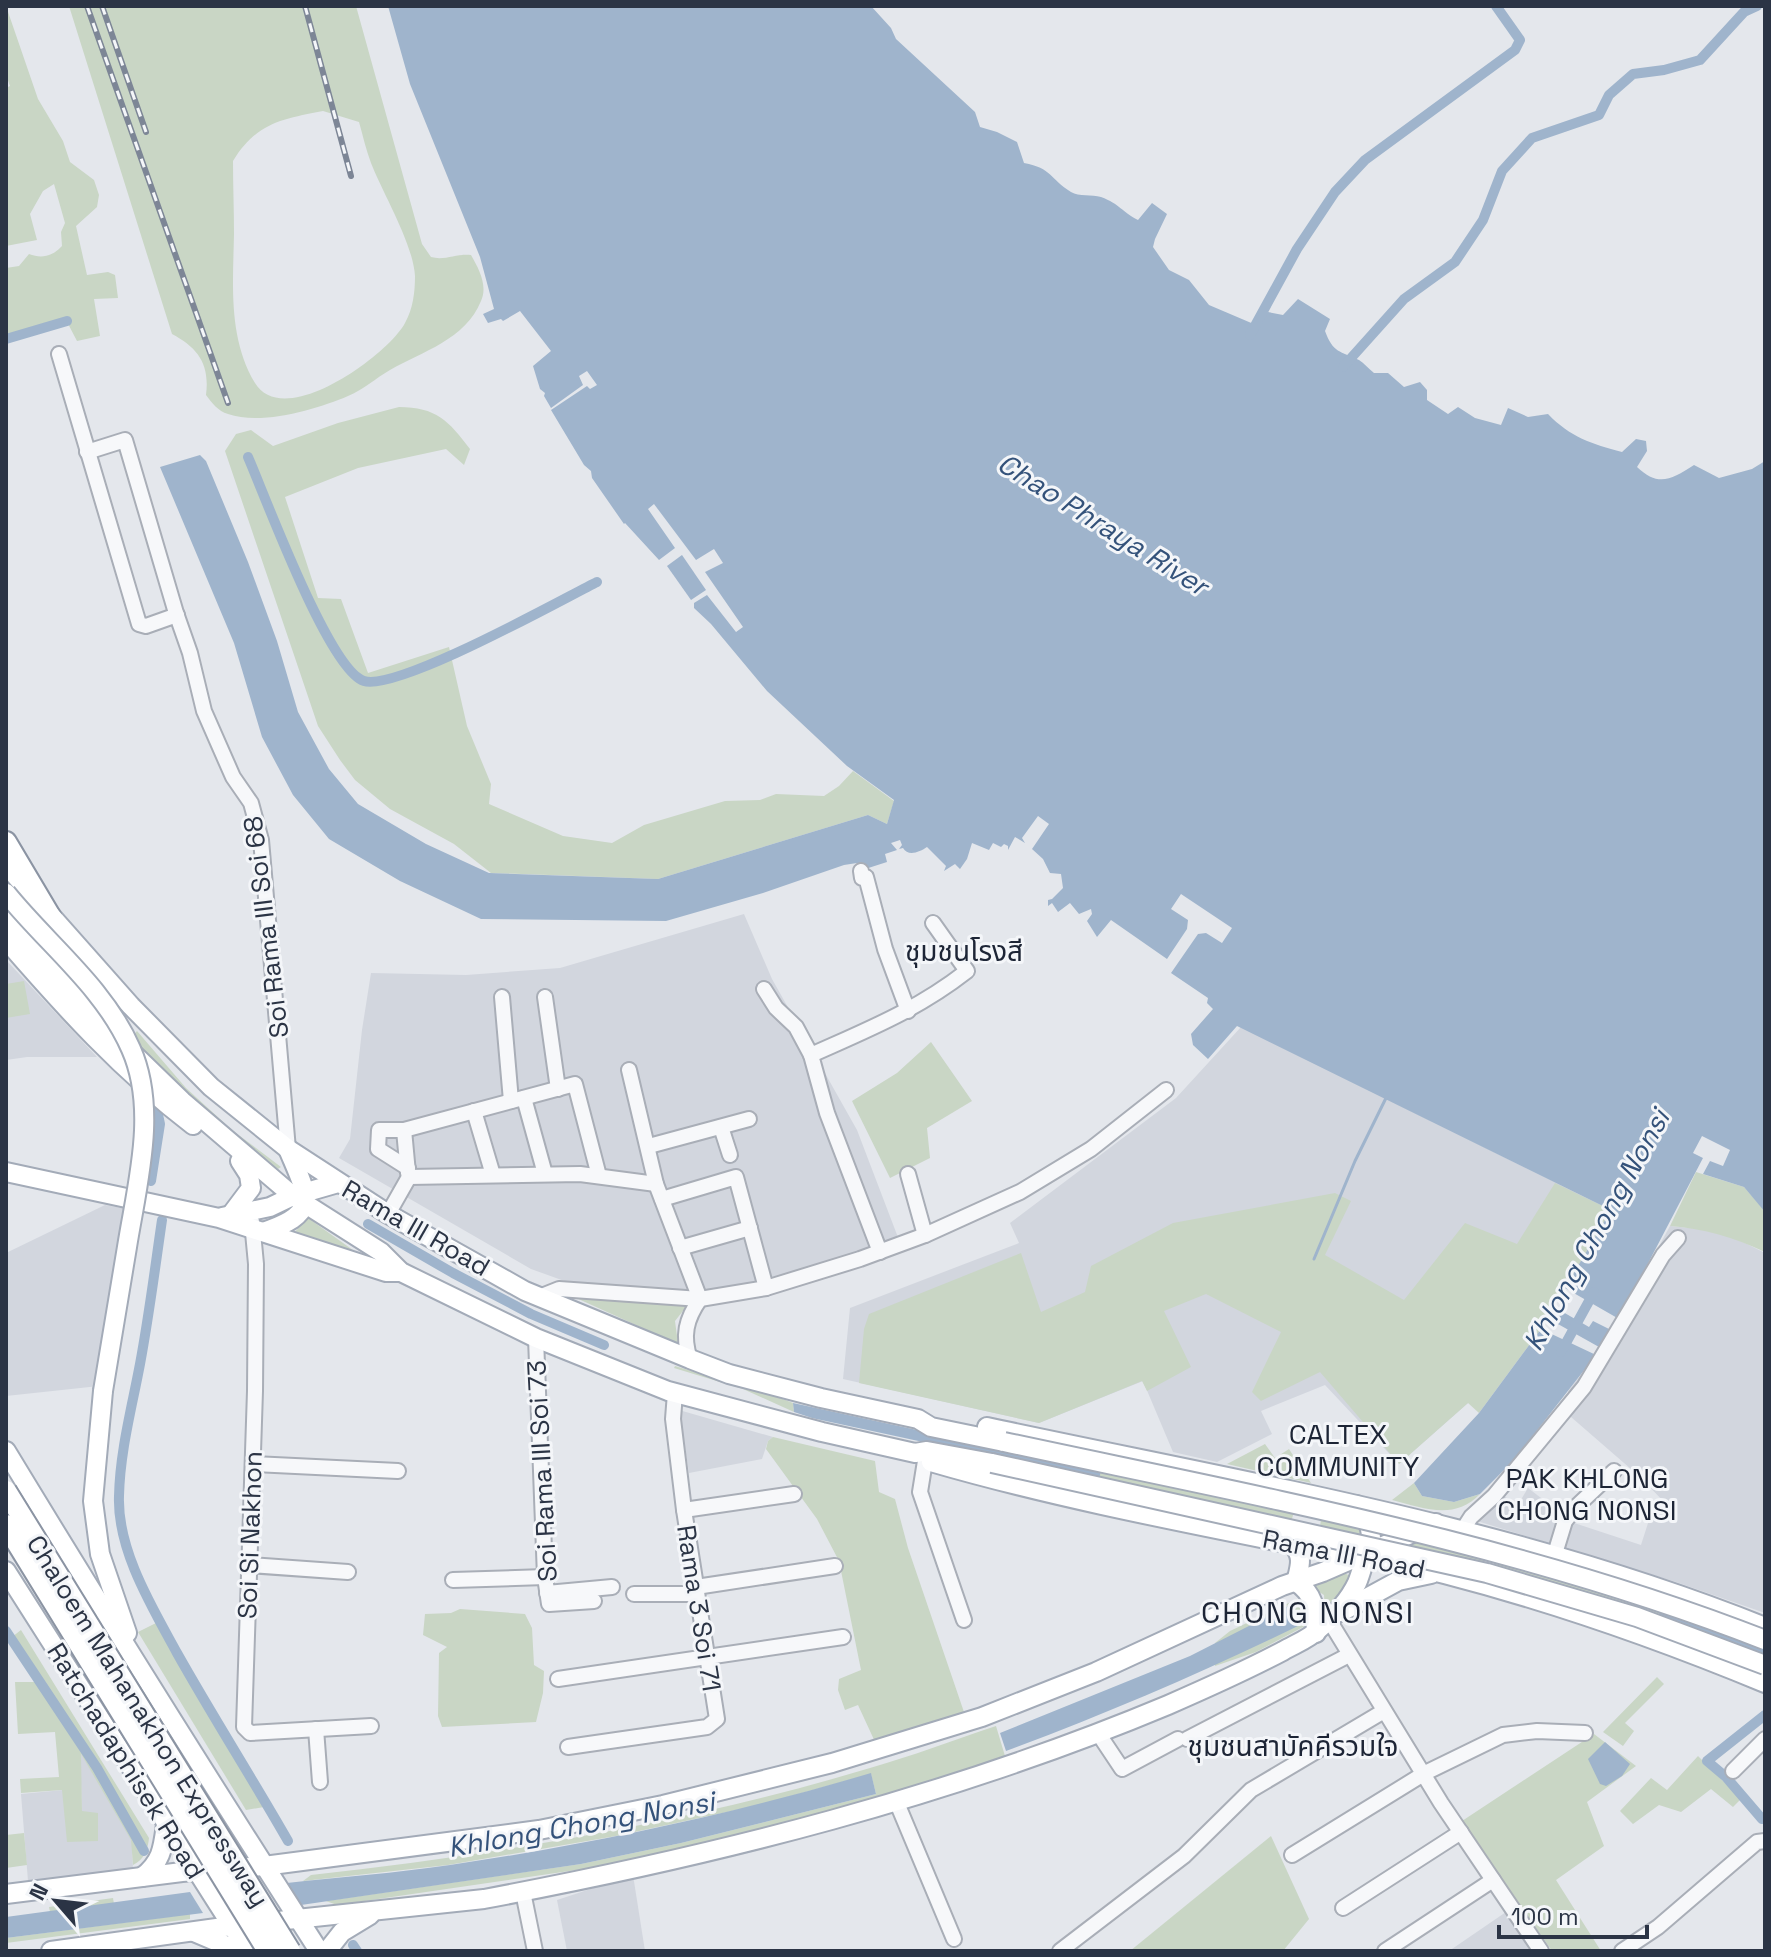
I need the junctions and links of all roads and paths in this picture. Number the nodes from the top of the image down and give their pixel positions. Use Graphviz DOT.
graph roads {
  1 [pos="59,354"];
  2 [pos="87,452"];
  3 [pos="177,615"];
  4 [pos="6,842"];
  5 [pos="8,866"];
  6 [pos="861,871"];
  7 [pos="6,893"];
  8 [pos="50,916"];
  9 [pos="6,917"];
  10 [pos="933,923"];
  11 [pos="7,940"];
  12 [pos="764,989"];
  13 [pos="502,997"];
  14 [pos="545,997"];
  15 [pos="131,1006"];
  16 [pos="908,1011"];
  17 [pos="112,1035"];
  18 [pos="811,1055"];
  19 [pos="629,1070"];
  20 [pos="558,1089"];
  21 [pos="1166,1090"];
  22 [pos="518,1100"];
  23 [pos="474,1111"];
  24 [pos="749,1119"];
  25 [pos="721,1127"];
  26 [pos="404,1130"];
  27 [pos="649,1146"];
  28 [pos="288,1149"];
  29 [pos="730,1155"];
  30 [pos="240,1161"];
  31 [pos="259,1169"];
  32 [pos="6,1172"];
  33 [pos="408,1173"];
  34 [pos="545,1174"];
  35 [pos="908,1174"];
  36 [pos="493,1175"];
  37 [pos="599,1176"];
  38 [pos="338,1183"];
  39 [pos="656,1184"];
  40 [pos="301,1197"];
  41 [pos="662,1199"];
  42 [pos="388,1214"];
  43 [pos="225,1217"];
  44 [pos="256,1225"];
  45 [pos="750,1228"];
  46 [pos="925,1235"];
  47 [pos="1678,1238"];
  48 [pos="680,1248"];
  49 [pos="880,1252"];
  50 [pos="401,1272"];
  51 [pos="766,1288"];
  52 [pos="539,1297"];
  53 [pos="700,1299"];
  54 [pos="536,1338"];
  55 [pos="690,1359"];
  56 [pos="675,1393"];
  57 [pos="918,1419"];
  58 [pos="6,1451"];
  59 [pos="920,1457"];
  60 [pos="253,1464"];
  61 [pos="398,1471"];
  62 [pos="1614,1471"];
  63 [pos="6,1491"];
  64 [pos="794,1494"];
  65 [pos="1301,1494"];
  66 [pos="1356,1505"];
  67 [pos="684,1510"];
  68 [pos="1436,1523"];
  69 [pos="6,1525"];
  70 [pos="1462,1531"];
  71 [pos="1506,1543"];
  72 [pos="1292,1544"];
  73 [pos="1364,1555"];
  74 [pos="1554,1557"];
  75 [pos="249,1565"];
  76 [pos="835,1566"];
  77 [pos="6,1571"];
  78 [pos="348,1572"];
  79 [pos="1438,1573"];
  80 [pos="545,1577"];
  81 [pos="453,1580"];
  82 [pos="1296,1582"];
  83 [pos="612,1587"];
  84 [pos="1494,1589"];
  85 [pos="696,1590"];
  86 [pos="634,1594"];
  87 [pos="548,1598"];
  88 [pos="594,1601"];
  89 [pos="964,1620"];
  90 [pos="1322,1626"];
  91 [pos="1765,1627"];
  92 [pos="843,1637"];
  93 [pos="1765,1640"];
  94 [pos="1349,1655"];
  95 [pos="707,1659"];
  96 [pos="1765,1665"];
  97 [pos="140,1666"];
  98 [pos="558,1679"];
  99 [pos="1765,1683"];
  100 [pos="1384,1711"];
  101 [pos="371,1726"];
  102 [pos="316,1729"];
  103 [pos="1098,1733"];
  104 [pos="1585,1733"];
  105 [pos="1765,1739"];
  106 [pos="568,1747"];
  107 [pos="1733,1771"];
  108 [pos="1425,1773"];
  109 [pos="320,1782"];
  110 [pos="897,1803"];
  111 [pos="166,1824"];
  112 [pos="1461,1832"];
  113 [pos="246,1836"];
  114 [pos="1765,1841"];
  115 [pos="1292,1855"];
  116 [pos="294,1862"];
  117 [pos="264,1866"];
  118 [pos="196,1871"];
  119 [pos="142,1877"];
  120 [pos="1493,1880"];
  121 [pos="523,1892"];
  122 [pos="6,1894"];
  123 [pos="1343,1908"];
  124 [pos="376,1912"];
  125 [pos="299,1920"];
  126 [pos="231,1926"];
  127 [pos="191,1931"];
  128 [pos="954,1939"];
  129 [pos="72,1950"];
  130 [pos="51,1951"];
  131 [pos="239,1951"];
  132 [pos="248,1951"];
  133 [pos="268,1951"];
  134 [pos="290,1951"];
  135 [pos="319,1951"];
  136 [pos="327,1951"];
  137 [pos="535,1951"];
  138 [pos="1060,1951"];
  139 [pos="1385,1951"];
  140 [pos="1541,1951"];
  141 [pos="1622,1951"];
  1 -- 2 [label="street"];
  2 -- 3 [label="street"];
  2 -- 3 [label="street, Soi Rama III Soi 68"];
  3 -- 28 [label="street, Soi Rama III Soi 68"];
  4 -- 8 [label="highway"];
  5 -- 8 [label="main road, Rama III Road"];
  6 -- 16 [label="street"];
  7 -- 97 [label="main road, bridge"];
  8 -- 15 [label="main road, Rama III Road"];
  9 -- 17 [label="main road, Rama III Road"];
  10 -- 16 [label="street"];
  11 -- 30 [label="main road, Rama III Road"];
  12 -- 18 [label="street"];
  13 -- 22 [label="street"];
  14 -- 20 [label="street"];
  15 -- 17 [label="main road"];
  15 -- 28 [label="main road, Rama III Road"];
  16 -- 18 [label="street"];
  17 -- 31 [label="main road, Rama III Road"];
  18 -- 49 [label="street"];
  19 -- 27 [label="street"];
  20 -- 22 [label="street"];
  20 -- 37 [label="street"];
  21 -- 46 [label="street"];
  22 -- 23 [label="street"];
  22 -- 34 [label="street"];
  23 -- 26 [label="street"];
  23 -- 36 [label="street"];
  24 -- 25 [label="street"];
  25 -- 27 [label="street"];
  25 -- 29 [label="street"];
  26 -- 33 [label="street"];
  26 -- 33 [label="street"];
  27 -- 39 [label="street"];
  28 -- 38 [label="main road, Rama III Road"];
  28 -- 40 [label="main road"];
  30 -- 31 [label="main road, Rama III Road"];
  30 -- 43 [label="main road"];
  31 -- 40 [label="main road, Rama III Road"];
  32 -- 43 [label="main road"];
  33 -- 36 [label="street"];
  33 -- 42 [label="street"];
  34 -- 36 [label="street"];
  34 -- 37 [label="street"];
  35 -- 46 [label="street"];
  37 -- 39 [label="street"];
  38 -- 40 [label="main road"];
  38 -- 42 [label="main road, Rama III Road"];
  39 -- 41 [label="street"];
  40 -- 44 [label="main road"];
  40 -- 50 [label="main road, Rama III Road"];
  41 -- 45 [label="street"];
  41 -- 48 [label="street"];
  42 -- 52 [label="main road, Rama III Road"];
  43 -- 44 [label="main road"];
  44 -- 50 [label="main road"];
  44 -- 60 [label="street, Soi Si Nakhon"];
  45 -- 48 [label="street"];
  45 -- 51 [label="street"];
  46 -- 49 [label="street"];
  47 -- 70 [label="street"];
  48 -- 53 [label="street"];
  49 -- 51 [label="street"];
  50 -- 54 [label="main road, Rama III Road"];
  51 -- 53 [label="street"];
  52 -- 53 [label="street"];
  52 -- 55 [label="main road, Rama III Road"];
  53 -- 55 [label="street"];
  54 -- 56 [label="main road, Rama III Road"];
  54 -- 80 [label="street, Soi Rama III Soi 73"];
  55 -- 57 [label="main road, Rama III Road"];
  56 -- 59 [label="main road, Rama III Road"];
  56 -- 67 [label="street, Rama 3 Soi 71"];
  57 -- 65 [label="main road, Rama III Road"];
  57 -- 93 [label="main road, Rama III Road, bridge"];
  58 -- 97 [label="main road"];
  59 -- 72 [label="main road, Rama III Road"];
  59 -- 89 [label="street"];
  59 -- 96 [label="main road, Rama III Road, bridge"];
  60 -- 61 [label="street"];
  60 -- 75 [label="street, Soi Si Nakhon"];
  62 -- 74 [label="street"];
  63 -- 134 [label="highway, Chaloem Mahanakhon Expressway, bridge"];
  64 -- 67 [label="street"];
  65 -- 66 [label="main road, Rama III Road"];
  65 -- 72 [label="main road"];
  66 -- 68 [label="main road, Rama III Road"];
  66 -- 73 [label="main road"];
  67 -- 85 [label="street, Rama 3 Soi 71"];
  68 -- 70 [label="main road, Rama III Road"];
  68 -- 73 [label="main road"];
  69 -- 133 [label="highway, Chaloem Mahanakhon Expressway, bridge"];
  70 -- 71 [label="main road, Rama III Road"];
  71 -- 74 [label="main road, Rama III Road"];
  71 -- 84 [label="main road"];
  72 -- 73 [label="main road, Rama III Road"];
  72 -- 82 [label="main road"];
  73 -- 79 [label="main road, Rama III Road"];
  73 -- 82 [label="main road"];
  73 -- 90 [label="main road"];
  74 -- 91 [label="main road, Rama III Road"];
  75 -- 78 [label="street"];
  75 -- 102 [label="street, Soi Si Nakhon"];
  76 -- 85 [label="street"];
  77 -- 111 [label="main road, Ratchadaphisek Road"];
  79 -- 84 [label="main road, Rama III Road"];
  79 -- 90 [label="main road"];
  80 -- 81 [label="street"];
  80 -- 87 [label="street, Soi Rama III Soi 73"];
  82 -- 90 [label="main road"];
  82 -- 116 [label="main road"];
  83 -- 87 [label="street"];
  84 -- 99 [label="main road, Rama III Road"];
  85 -- 86 [label="street"];
  85 -- 95 [label="street, Rama 3 Soi 71"];
  87 -- 88 [label="street"];
  90 -- 94 [label="street"];
  90 -- 103 [label="main road"];
  92 -- 95 [label="street"];
  94 -- 100 [label="street"];
  94 -- 103 [label="street"];
  95 -- 98 [label="street"];
  95 -- 106 [label="street, Rama 3 Soi 71"];
  97 -- 113 [label="main road"];
  100 -- 108 [label="street"];
  100 -- 138 [label="street"];
  101 -- 102 [label="street, Soi Si Nakhon"];
  102 -- 109 [label="street"];
  103 -- 110 [label="main road"];
  104 -- 108 [label="street"];
  105 -- 107 [label="street"];
  108 -- 112 [label="street"];
  108 -- 115 [label="street"];
  110 -- 121 [label="main road"];
  110 -- 128 [label="street"];
  111 -- 118 [label="main road, Ratchadaphisek Road"];
  111 -- 119 [label="main road"];
  112 -- 120 [label="street"];
  112 -- 123 [label="street"];
  113 -- 116 [label="main road"];
  113 -- 117 [label="main road"];
  114 -- 141 [label="street"];
  116 -- 117 [label="main road"];
  117 -- 118 [label="main road"];
  117 -- 125 [label="main road"];
  118 -- 119 [label="main road"];
  118 -- 126 [label="main road, Ratchadaphisek Road"];
  119 -- 122 [label="main road"];
  120 -- 139 [label="street"];
  120 -- 140 [label="street"];
  121 -- 124 [label="main road"];
  121 -- 137 [label="street"];
  124 -- 125 [label="main road"];
  124 -- 136 [label="main road"];
  125 -- 126 [label="main road"];
  125 -- 135 [label="main road"];
  126 -- 127 [label="main road"];
  126 -- 132 [label="main road, Ratchadaphisek Road"];
  127 -- 129 [label="main road"];
  127 -- 131 [label="main road"];
  129 -- 130 [label="main road"];
}
